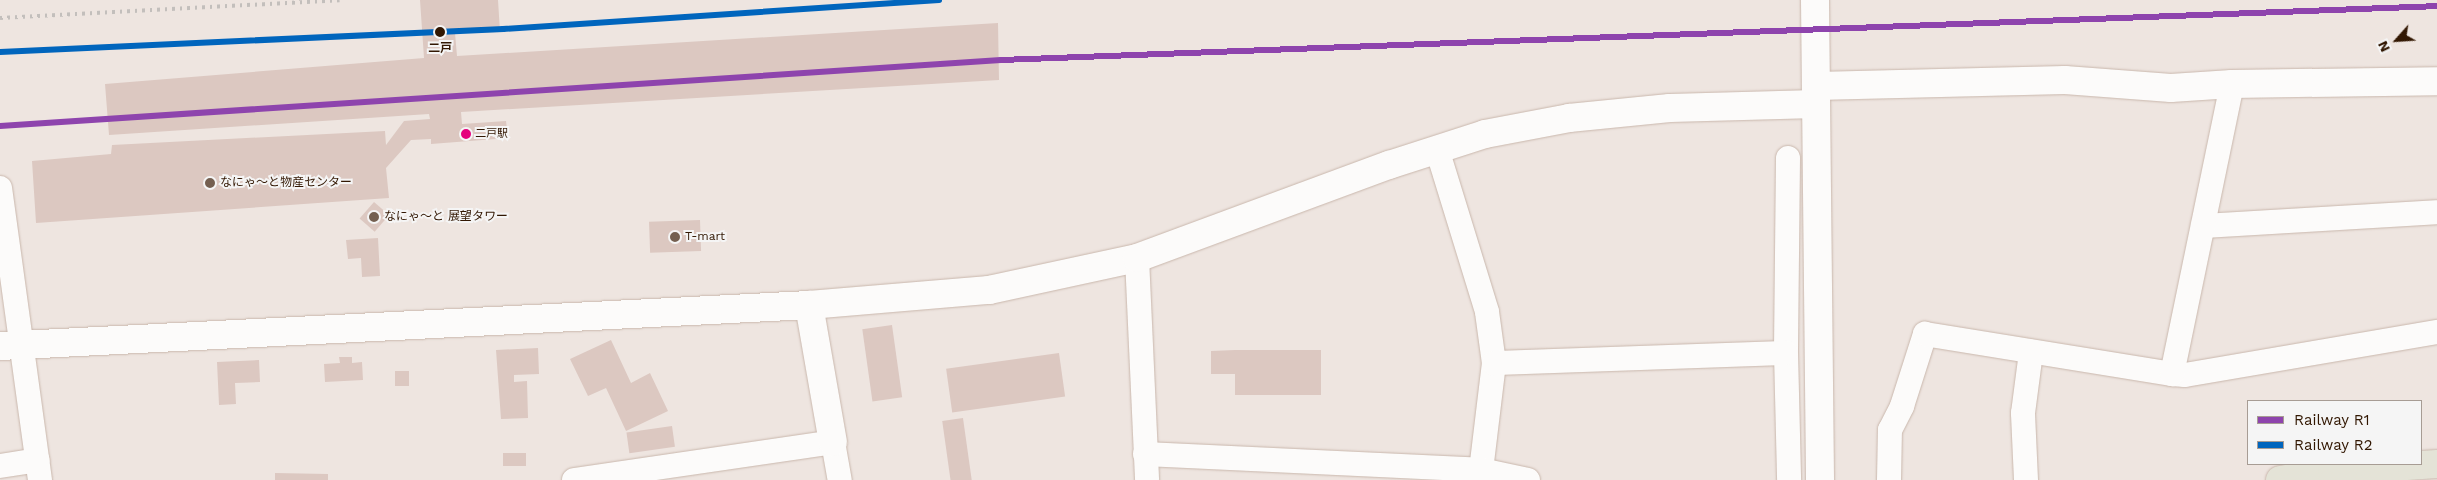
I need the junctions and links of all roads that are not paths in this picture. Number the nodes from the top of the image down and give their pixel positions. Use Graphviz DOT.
graph roads {
  1 [pos="1815,0"];
  2 [pos="2437,80"];
  3 [pos="2232,84"];
  4 [pos="1816,95"];
  5 [pos="1437,149"];
  6 [pos="1788,158"];
  7 [pos="0,188"];
  8 [pos="2437,212"];
  9 [pos="2202,226"];
  10 [pos="1137,258"];
  11 [pos="809,305"];
  12 [pos="2437,332"];
  13 [pos="10,345"];
  14 [pos="2031,352"];
  15 [pos="1786,353"];
  16 [pos="1494,363"];
  17 [pos="2172,374"];
  18 [pos="833,442"];
  19 [pos="1145,454"];
  20 [pos="2437,464"];
  21 [pos="0,466"];
  22 [pos="39,470"];
  23 [pos="1481,470"];
  24 [pos="574,480"];
  25 [pos="840,480"];
  26 [pos="1147,480"];
  27 [pos="1528,480"];
  28 [pos="1790,480"];
  29 [pos="1820,480"];
  30 [pos="1889,480"];
  31 [pos="2026,480"];
  32 [pos="2280,480"];
  1 -- 4 [label="street"];
  2 -- 3 [label="street"];
  3 -- 4 [label="street"];
  3 -- 9 [label="street"];
  4 -- 5 [label="street"];
  4 -- 29 [label="street"];
  5 -- 10 [label="street"];
  5 -- 16 [label="street"];
  6 -- 15 [label="street"];
  7 -- 13 [label="street"];
  8 -- 9 [label="street"];
  9 -- 17 [label="street"];
  10 -- 11 [label="street"];
  10 -- 19 [label="street"];
  11 -- 13 [label="street"];
  11 -- 18 [label="street"];
  12 -- 17 [label="street"];
  13 -- 22 [label="street"];
  14 -- 17 [label="street"];
  14 -- 30 [label="street"];
  14 -- 31 [label="street"];
  15 -- 16 [label="street"];
  15 -- 28 [label="street"];
  16 -- 23 [label="street"];
  18 -- 24 [label="street"];
  18 -- 25 [label="street"];
  19 -- 23 [label="street"];
  19 -- 26 [label="street"];
  20 -- 32 [label="highway"];
  21 -- 22 [label="street"];
  23 -- 27 [label="street"];
}
